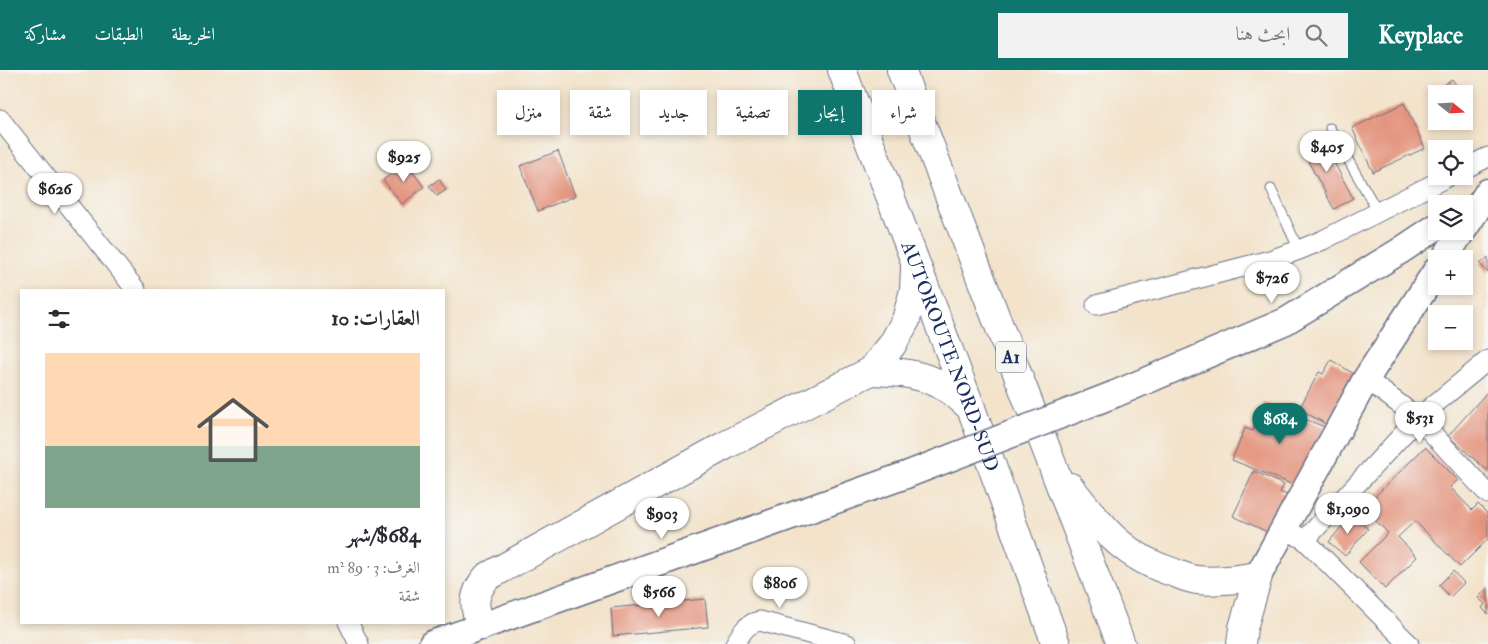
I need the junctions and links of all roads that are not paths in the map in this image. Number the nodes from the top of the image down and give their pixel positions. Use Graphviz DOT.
graph roads {
  1 [pos="842,70"];
  2 [pos="902,70"];
  3 [pos="0,119"];
  4 [pos="1330,128"];
  5 [pos="1488,156"];
  6 [pos="1473,164"];
  7 [pos="1431,185"];
  8 [pos="1271,189"];
  9 [pos="1488,192"];
  10 [pos="1473,202"];
  11 [pos="1378,212"];
  12 [pos="1473,215"];
  13 [pos="1428,232"];
  14 [pos="1299,250"];
  15 [pos="915,261"];
  16 [pos="1428,283"];
  17 [pos="135,289"];
  18 [pos="1096,305"];
  19 [pos="1488,360"];
  20 [pos="871,371"];
  21 [pos="1366,379"];
  22 [pos="971,408"];
  23 [pos="1418,418"];
  24 [pos="1052,462"];
  25 [pos="1488,494"];
  26 [pos="1294,534"];
  27 [pos="1258,576"];
  28 [pos="349,624"];
  29 [pos="482,626"];
  30 [pos="359,644"];
  31 [pos="432,644"];
  32 [pos="735,644"];
  33 [pos="847,644"];
  34 [pos="1056,644"];
  35 [pos="1121,644"];
  36 [pos="1241,644"];
  37 [pos="1409,644"];
  1 -- 15 [label="highway, AUTOROUTE NORD-SUD"];
  2 -- 24 [label="highway, A1"];
  3 -- 17 [label="street"];
  4 -- 11 [label="lane"];
  5 -- 6 [label="street"];
  7 -- 11 [label="street"];
  8 -- 14 [label="lane"];
  9 -- 10 [label="main road"];
  9 -- 12 [label="main road"];
  11 -- 14 [label="street"];
  13 -- 29 [label="main road, bridge"];
  14 -- 18 [label="street"];
  15 -- 20 [label="highway"];
  15 -- 22 [label="highway, AUTOROUTE NORD-SUD"];
  16 -- 21 [label="main road"];
  19 -- 23 [label="street"];
  20 -- 22 [label="highway"];
  20 -- 29 [label="highway"];
  21 -- 23 [label="street"];
  21 -- 26 [label="main road"];
  22 -- 34 [label="highway, AUTOROUTE NORD-SUD"];
  23 -- 25 [label="street"];
  23 -- 26 [label="street"];
  24 -- 27 [label="highway"];
  24 -- 35 [label="highway, A1"];
  26 -- 27 [label="main road"];
  26 -- 37 [label="street"];
  27 -- 36 [label="highway"];
  28 -- 30 [label="street"];
  29 -- 31 [label="main road"];
  32 -- 33 [label="street"];
}
